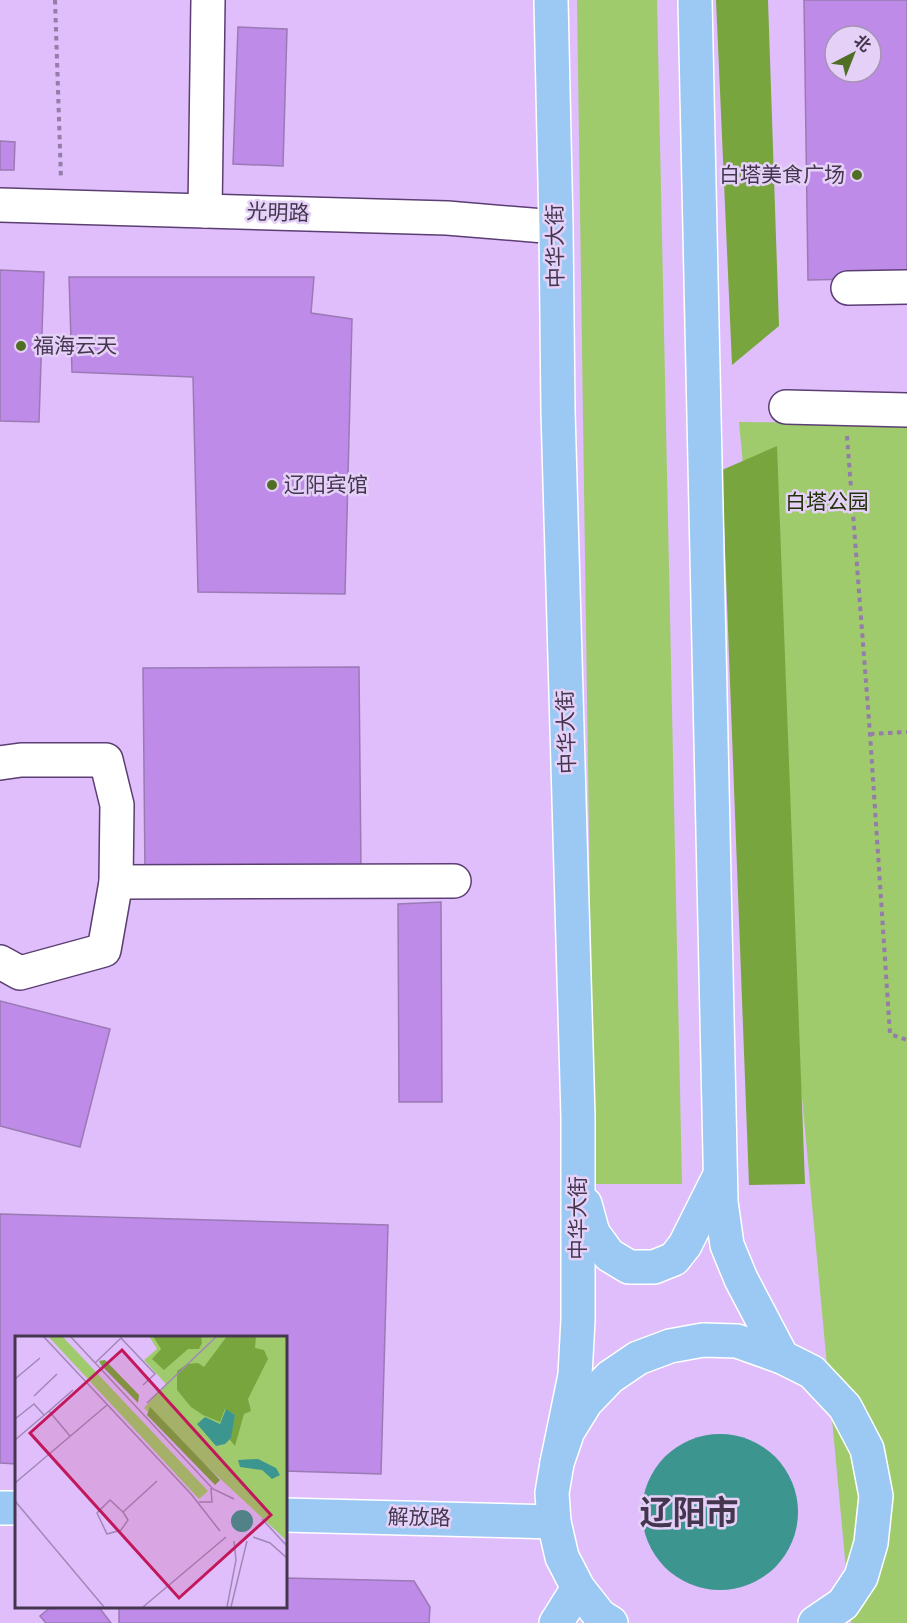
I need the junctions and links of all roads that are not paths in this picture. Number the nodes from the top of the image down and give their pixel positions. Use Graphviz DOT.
graph roads {
  1 [pos="208,0"];
  2 [pos="551,0"];
  3 [pos="694,0"];
  4 [pos="0,205"];
  5 [pos="205,211"];
  6 [pos="556,227"];
  7 [pos="907,287"];
  8 [pos="848,288"];
  9 [pos="786,407"];
  10 [pos="907,410"];
  11 [pos="0,763"];
  12 [pos="454,881"];
  13 [pos="116,882"];
  14 [pos="0,963"];
  15 [pos="720,1174"];
  16 [pos="578,1176"];
  17 [pos="782,1357"];
  18 [pos="557,1463"];
  19 [pos="286,1515"];
  20 [pos="554,1522"];
  21 [pos="578,1588"];
  22 [pos="842,1614"];
  23 [pos="556,1623"];
  24 [pos="611,1623"];
  25 [pos="815,1623"];
  1 -- 5 [label="street"];
  2 -- 6 [label="main road, 中华大街"];
  3 -- 15 [label="main road"];
  4 -- 5 [label="street, 光明路"];
  5 -- 6 [label="street, 光明路"];
  6 -- 16 [label="main road, 中华大街"];
  7 -- 8 [label="street"];
  9 -- 10 [label="street"];
  11 -- 13 [label="street"];
  12 -- 13 [label="street"];
  13 -- 14 [label="street"];
  15 -- 16 [label="main road"];
  15 -- 17 [label="main road"];
  16 -- 18 [label="main road, 中华大街"];
  17 -- 18 [label="main road"];
  17 -- 22 [label="main road"];
  18 -- 20 [label="main road"];
  19 -- 20 [label="main road, 解放路"];
  20 -- 21 [label="main road"];
  21 -- 23 [label="main road"];
  21 -- 24 [label="main road"];
  22 -- 25 [label="main road"];
}
